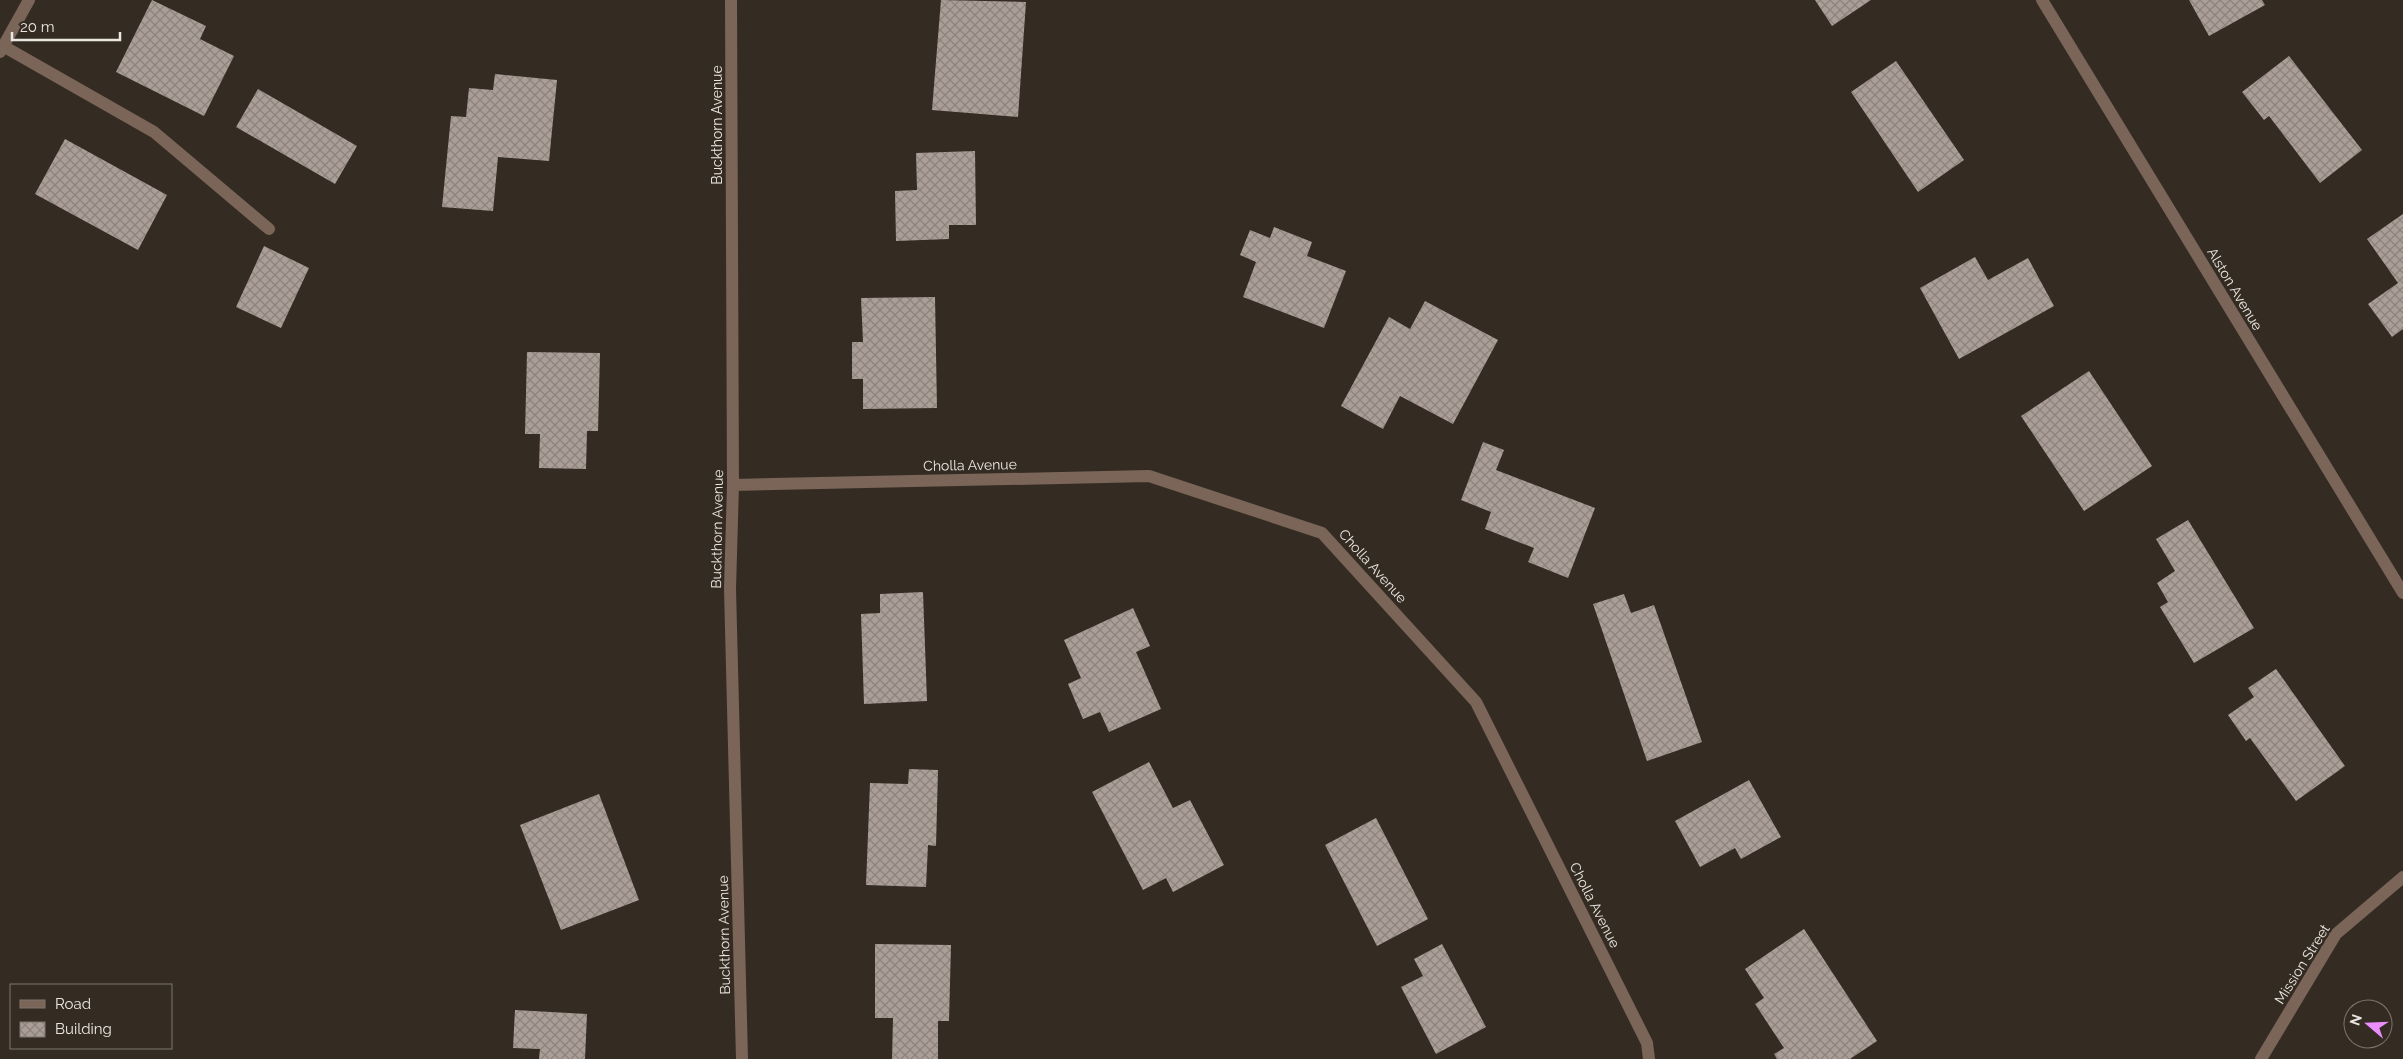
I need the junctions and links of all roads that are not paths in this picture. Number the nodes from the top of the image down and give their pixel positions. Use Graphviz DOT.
graph roads {
  1 [pos="29,0"];
  2 [pos="731,0"];
  3 [pos="2042,0"];
  4 [pos="2,49"];
  5 [pos="269,229"];
  6 [pos="733,486"];
  7 [pos="2403,593"];
  8 [pos="2403,877"];
  9 [pos="742,1059"];
  10 [pos="1649,1059"];
  11 [pos="2261,1059"];
  1 -- 4 [label="street"];
  2 -- 6 [label="street, Buckthorn Avenue"];
  3 -- 7 [label="street, Alston Avenue"];
  4 -- 5 [label="street"];
  6 -- 9 [label="street, Buckthorn Avenue"];
  6 -- 10 [label="street, Cholla Avenue"];
  8 -- 11 [label="street, Mission Street"];
}
